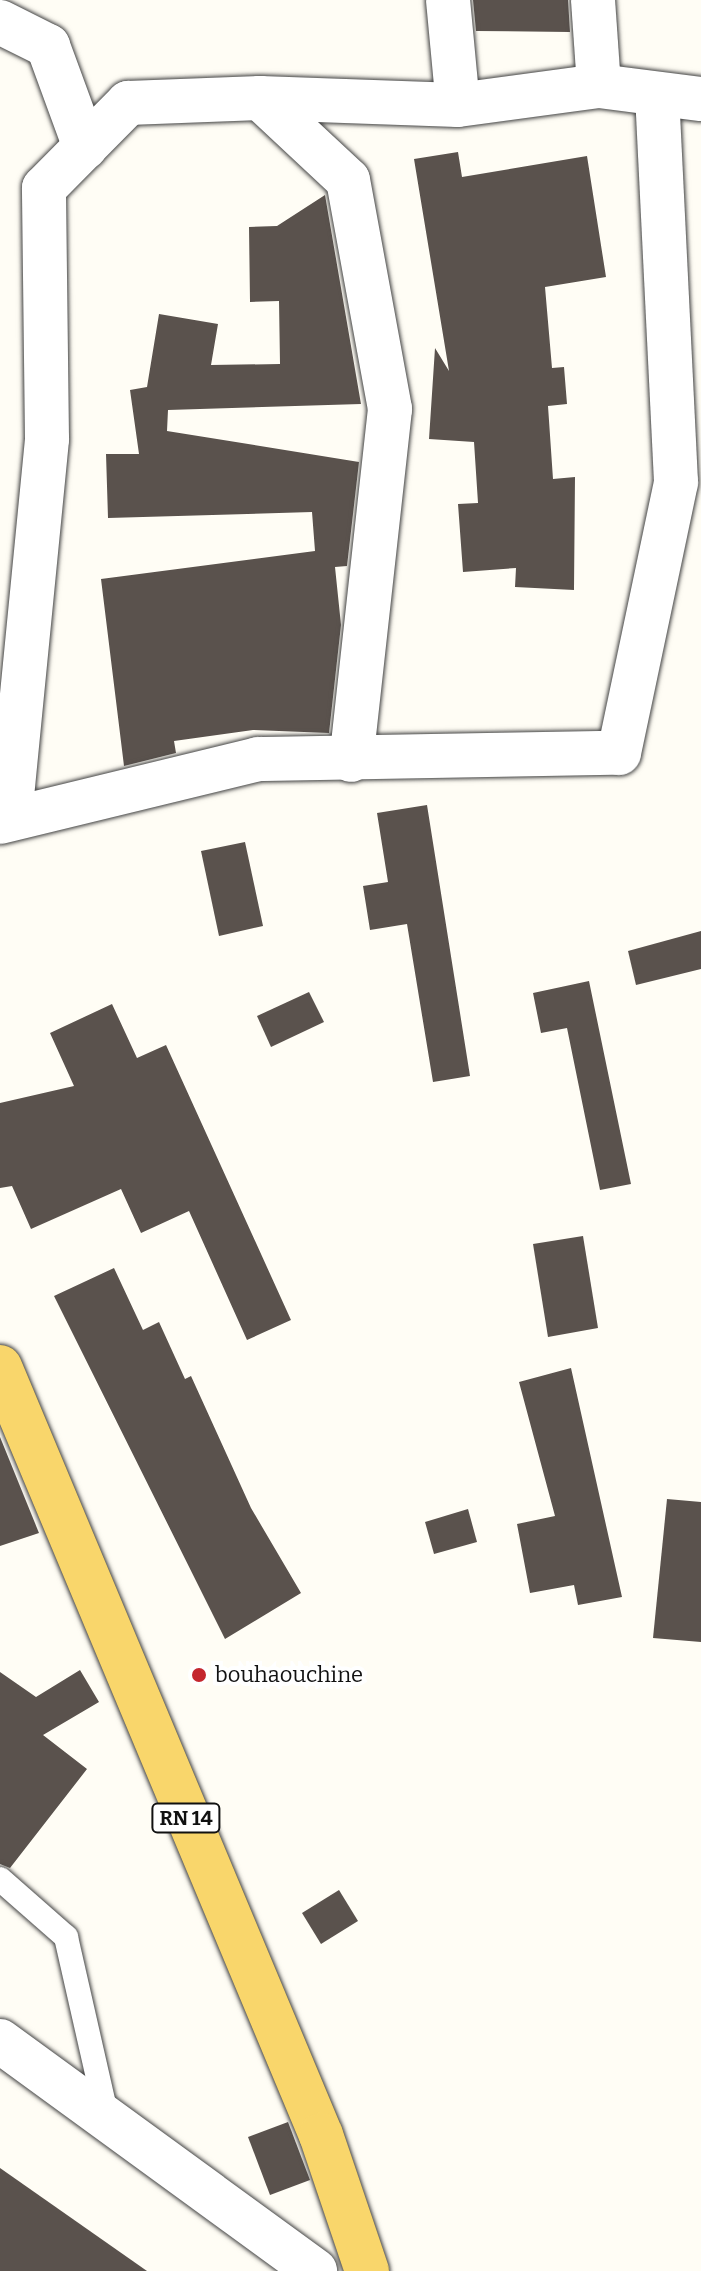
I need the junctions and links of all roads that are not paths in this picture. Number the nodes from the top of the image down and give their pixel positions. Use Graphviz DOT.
graph roads {
  1 [pos="448,0"];
  2 [pos="593,0"];
  3 [pos="0,22"];
  4 [pos="599,86"];
  5 [pos="260,98"];
  6 [pos="657,98"];
  7 [pos="701,99"];
  8 [pos="458,105"];
  9 [pos="85,147"];
  10 [pos="351,760"];
  11 [pos="5,819"];
  12 [pos="0,1367"];
  13 [pos="0,1879"];
  14 [pos="0,2041"];
  15 [pos="108,2119"];
  16 [pos="315,2271"];
  17 [pos="367,2271"];
  1 -- 8 [label="street"];
  2 -- 4 [label="street"];
  3 -- 9 [label="street"];
  4 -- 6 [label="street"];
  4 -- 8 [label="street"];
  5 -- 8 [label="street"];
  5 -- 9 [label="street"];
  5 -- 10 [label="street"];
  6 -- 7 [label="street"];
  6 -- 10 [label="street"];
  9 -- 11 [label="street"];
  10 -- 11 [label="street"];
  12 -- 17 [label="main road, RN 14"];
  13 -- 15 [label="lane"];
  14 -- 15 [label="street"];
  15 -- 16 [label="street"];
}
